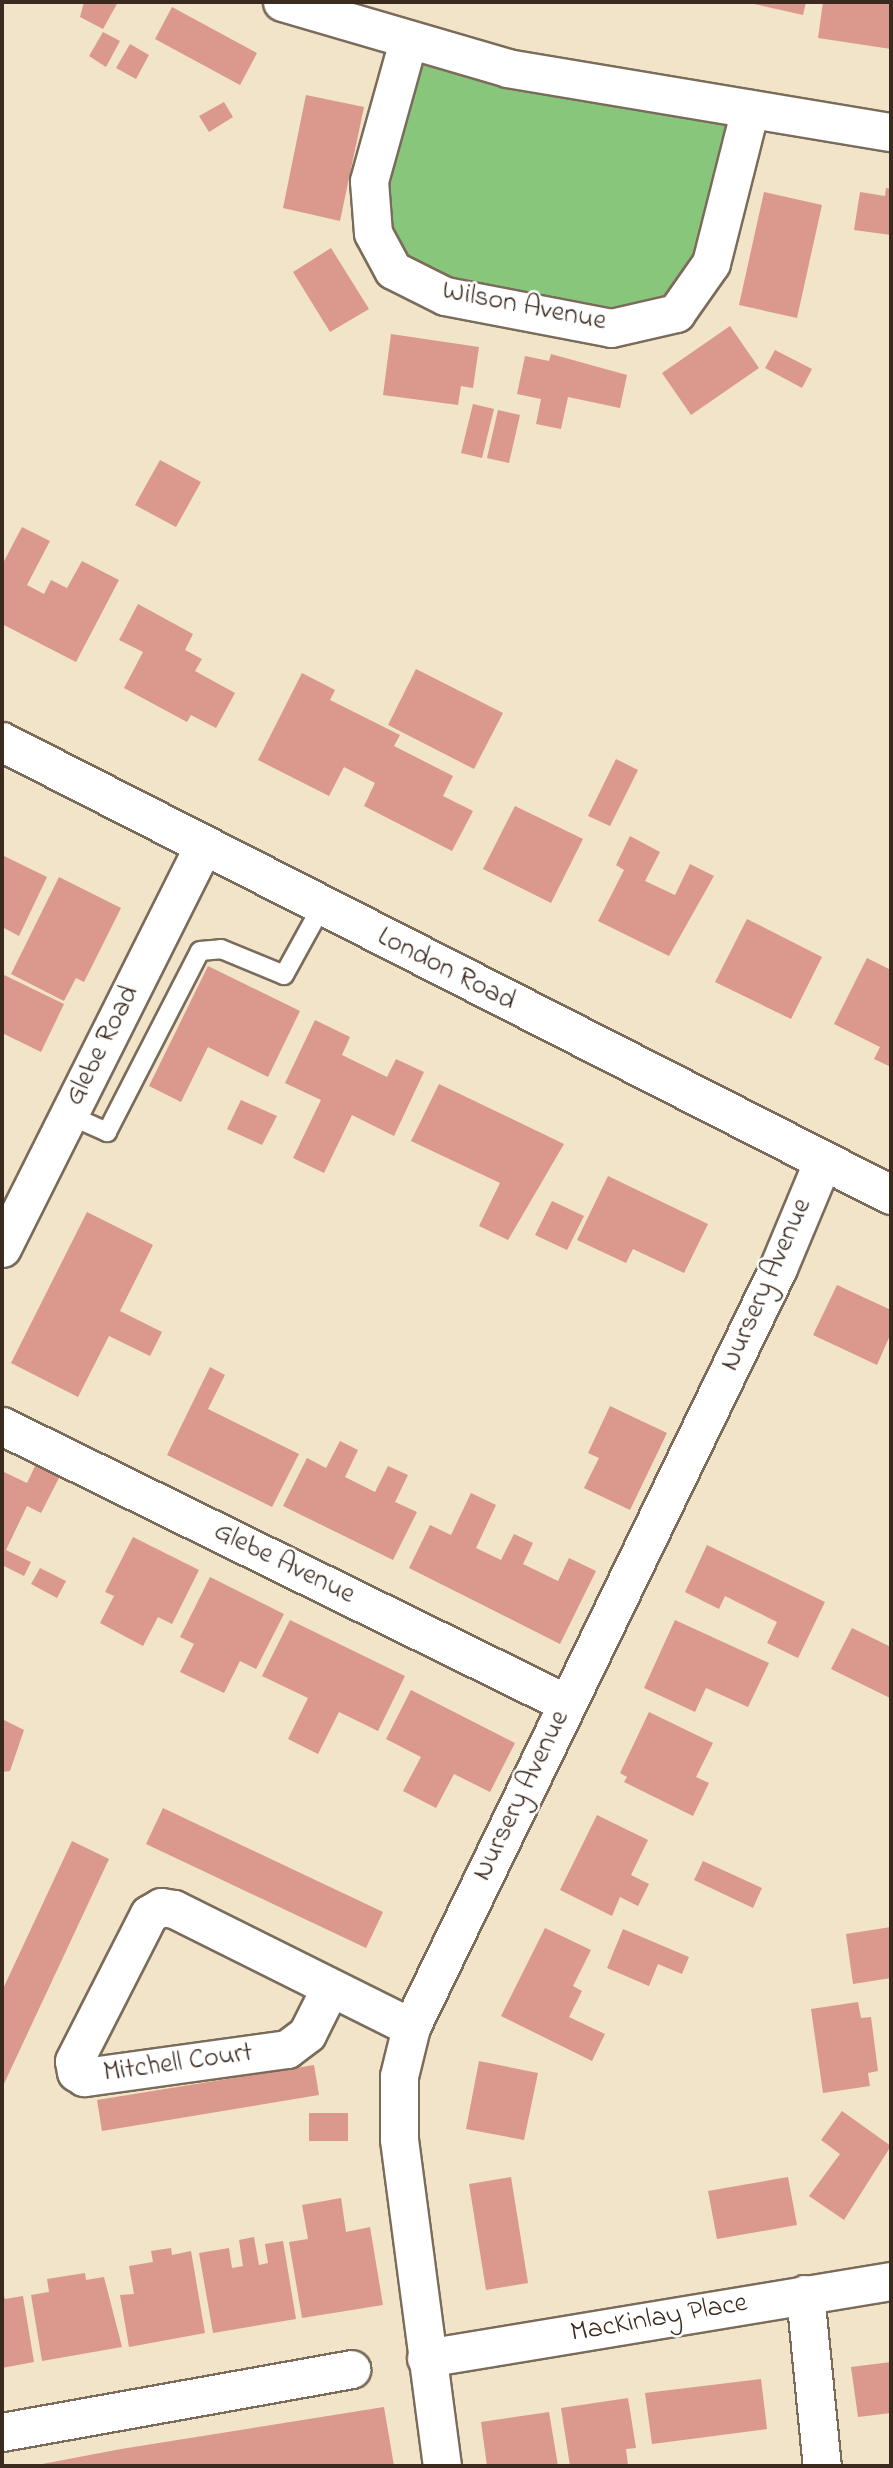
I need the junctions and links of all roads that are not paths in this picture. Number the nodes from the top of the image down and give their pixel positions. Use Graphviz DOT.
graph roads {
  1 [pos="282,2"];
  2 [pos="408,41"];
  3 [pos="750,109"];
  4 [pos="891,132"];
  5 [pos="2,741"];
  6 [pos="204,845"];
  7 [pos="322,906"];
  8 [pos="69,1115"];
  9 [pos="822,1163"];
  10 [pos="891,1195"];
  11 [pos="2,1248"];
  12 [pos="2,1426"];
  13 [pos="566,1703"];
  14 [pos="330,1987"];
  15 [pos="411,2027"];
  16 [pos="891,2281"];
  17 [pos="806,2294"];
  18 [pos="426,2358"];
  19 [pos="351,2369"];
  20 [pos="2,2432"];
  21 [pos="442,2466"];
  22 [pos="822,2466"];
  1 -- 2 [label="street"];
  2 -- 3 [label="street"];
  2 -- 3 [label="street, Wilson Avenue"];
  3 -- 4 [label="street"];
  5 -- 6 [label="main road, London Road"];
  6 -- 7 [label="main road, London Road"];
  6 -- 8 [label="street, Glebe Road"];
  7 -- 8 [label="lane"];
  7 -- 9 [label="main road, London Road"];
  8 -- 11 [label="street, Glebe Road"];
  9 -- 10 [label="main road, London Road"];
  9 -- 13 [label="street, Nursery Avenue"];
  12 -- 13 [label="street, Glebe Avenue"];
  13 -- 15 [label="street, Nursery Avenue"];
  14 -- 14 [label="street, Mitchell Court"];
  14 -- 15 [label="street, Mitchell Court"];
  15 -- 18 [label="street, Nursery Avenue"];
  16 -- 17 [label="street, MacKinlay Place"];
  17 -- 18 [label="street, MacKinlay Place"];
  17 -- 22 [label="street"];
  18 -- 21 [label="street, Nursery Avenue"];
  19 -- 20 [label="street"];
}
